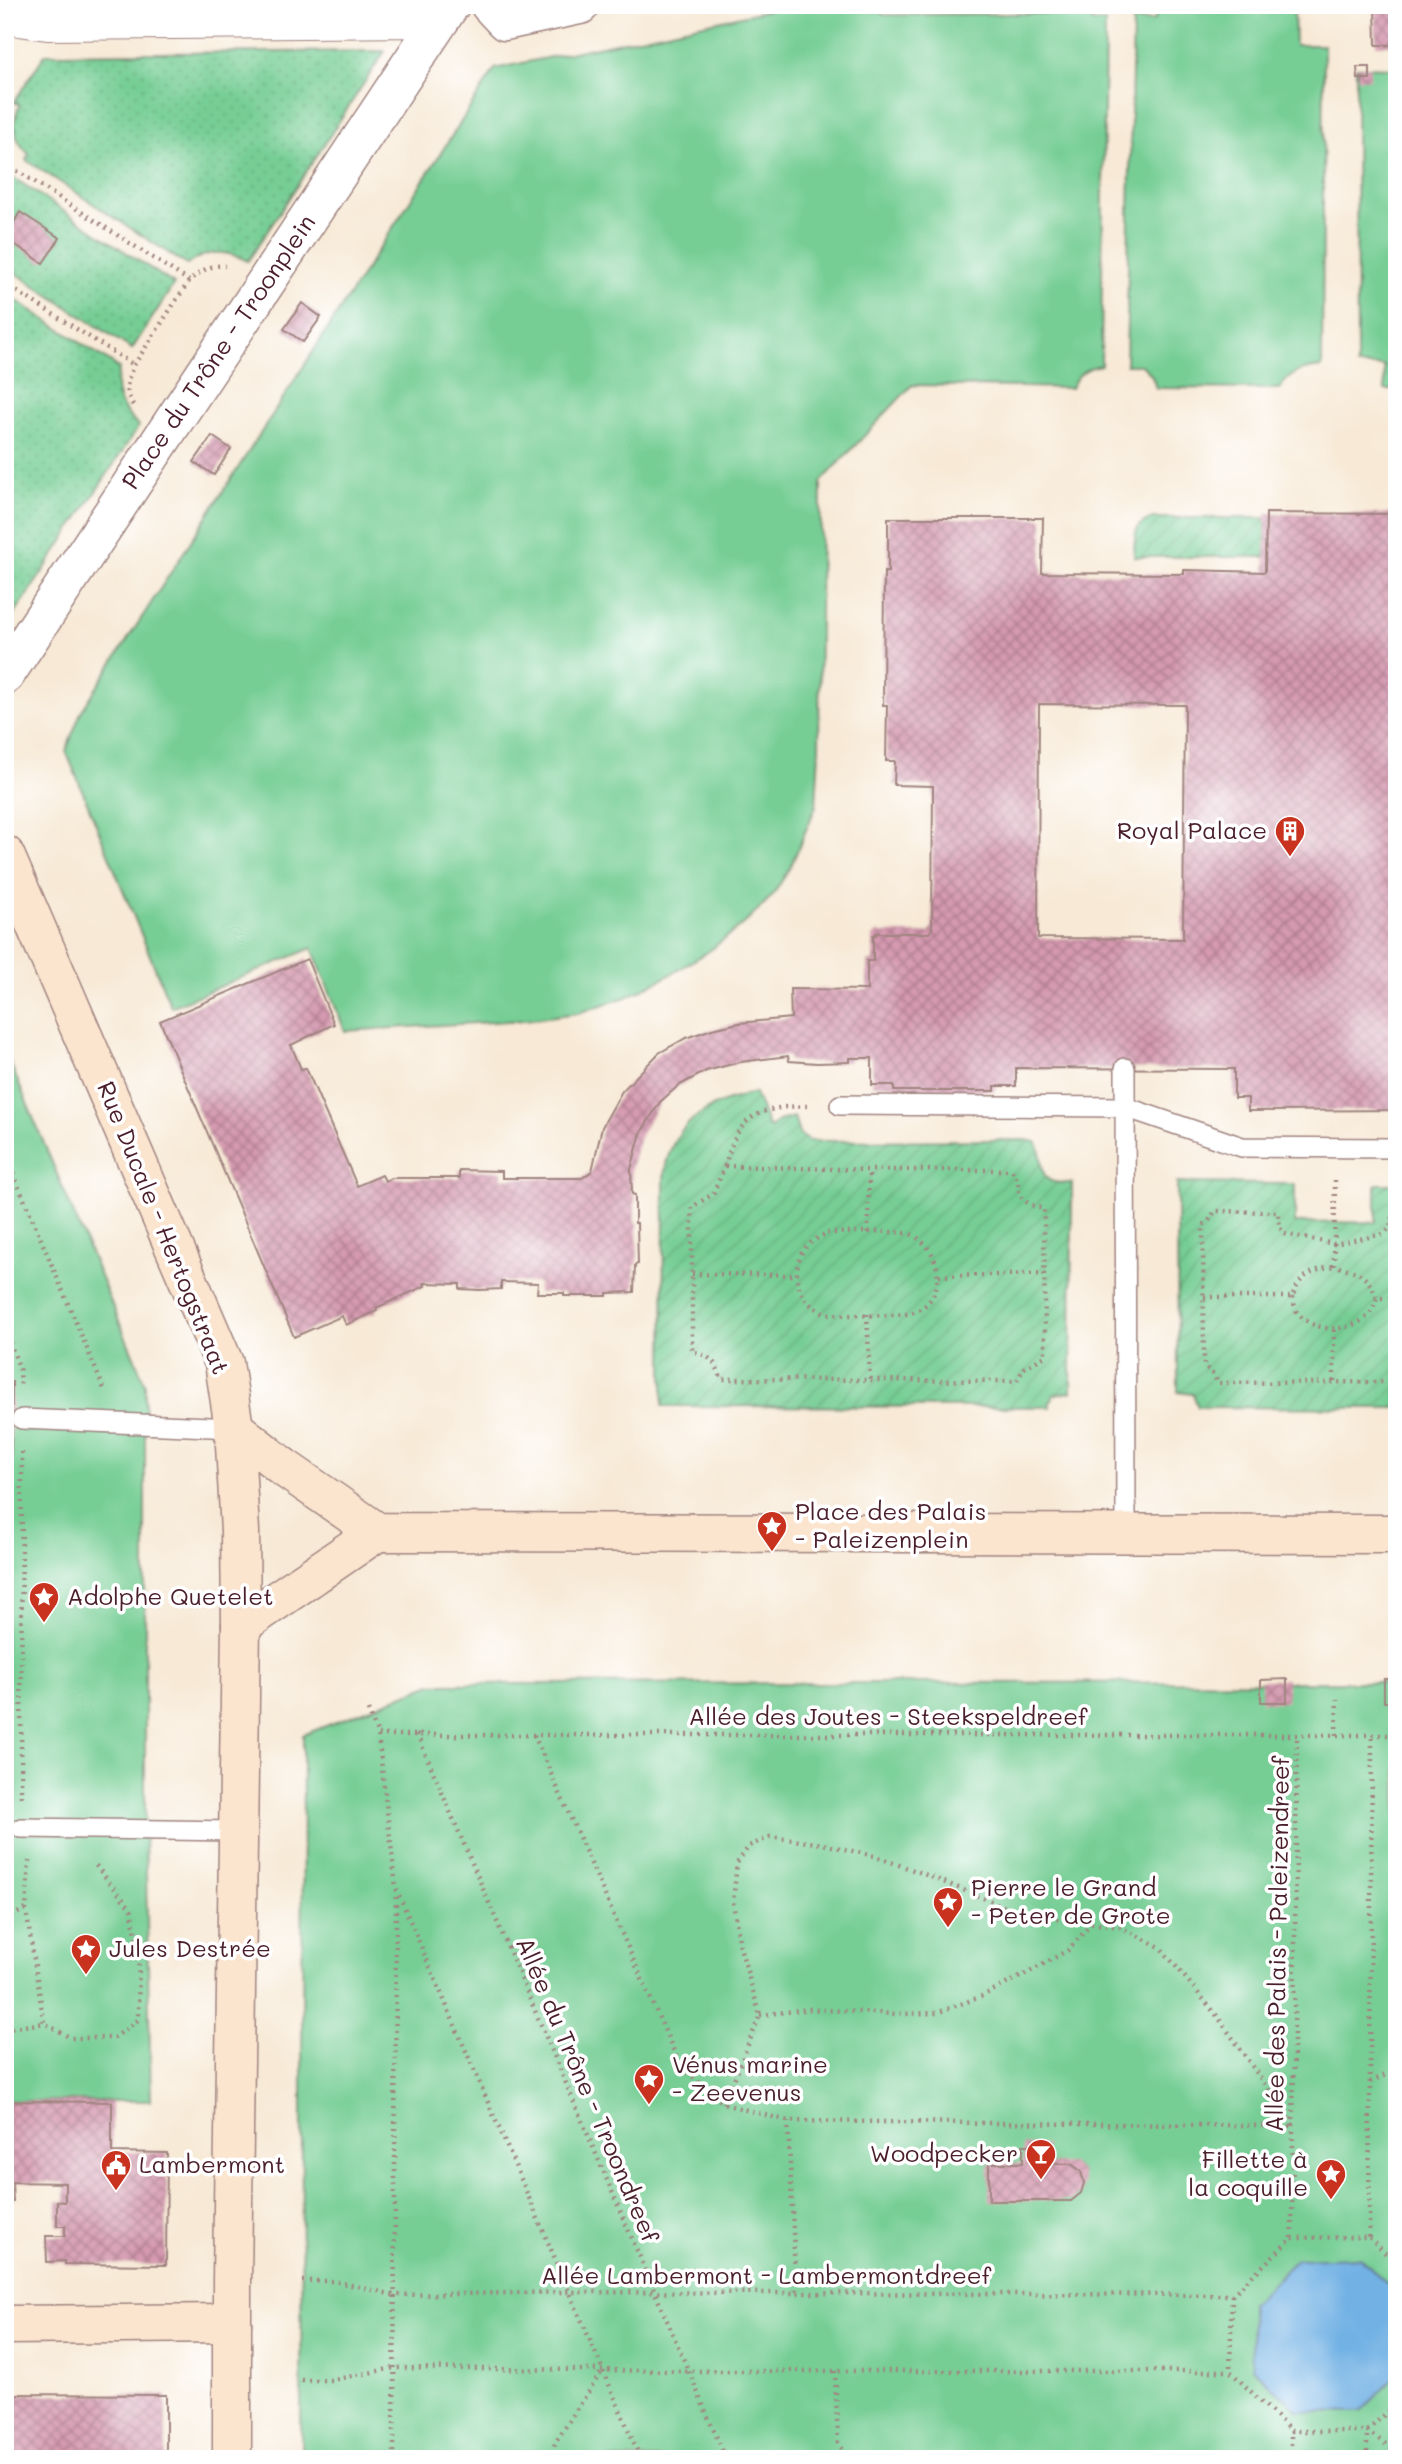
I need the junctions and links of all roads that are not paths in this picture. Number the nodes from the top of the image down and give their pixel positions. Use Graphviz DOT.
graph roads {
  1 [pos="490,5"];
  2 [pos="580,5"];
  3 [pos="442,18"];
  4 [pos="5,19"];
  5 [pos="5,675"];
  6 [pos="5,855"];
  7 [pos="1125,1068"];
  8 [pos="840,1105"];
  9 [pos="1125,1107"];
  10 [pos="1397,1147"];
  11 [pos="22,1419"];
  12 [pos="234,1427"];
  13 [pos="377,1532"];
  14 [pos="1126,1534"];
  15 [pos="1397,1534"];
  16 [pos="241,1625"];
  17 [pos="21,1828"];
  18 [pos="237,1830"];
  19 [pos="232,2323"];
  20 [pos="5,2325"];
  21 [pos="232,2459"];
  1 -- 2 [label="street"];
  3 -- 4 [label="street, Place du Trône - Troonplein"];
  3 -- 5 [label="street, Place du Trône - Troonplein"];
  6 -- 12 [label="main road, Rue Ducale - Hertogstraat"];
  7 -- 9 [label="lane"];
  8 -- 9 [label="lane"];
  9 -- 10 [label="lane"];
  9 -- 14 [label="lane"];
  11 -- 12 [label="lane"];
  12 -- 13 [label="main road"];
  12 -- 16 [label="main road, Rue Ducale - Hertogstraat"];
  13 -- 14 [label="main road"];
  13 -- 16 [label="main road"];
  14 -- 15 [label="main road"];
  16 -- 18 [label="main road, Rue Ducale - Hertogstraat"];
  17 -- 18 [label="lane"];
  18 -- 19 [label="main road, Rue Ducale - Hertogstraat"];
  19 -- 20 [label="main road"];
  19 -- 21 [label="main road, Rue Ducale - Hertogstraat"];
}
